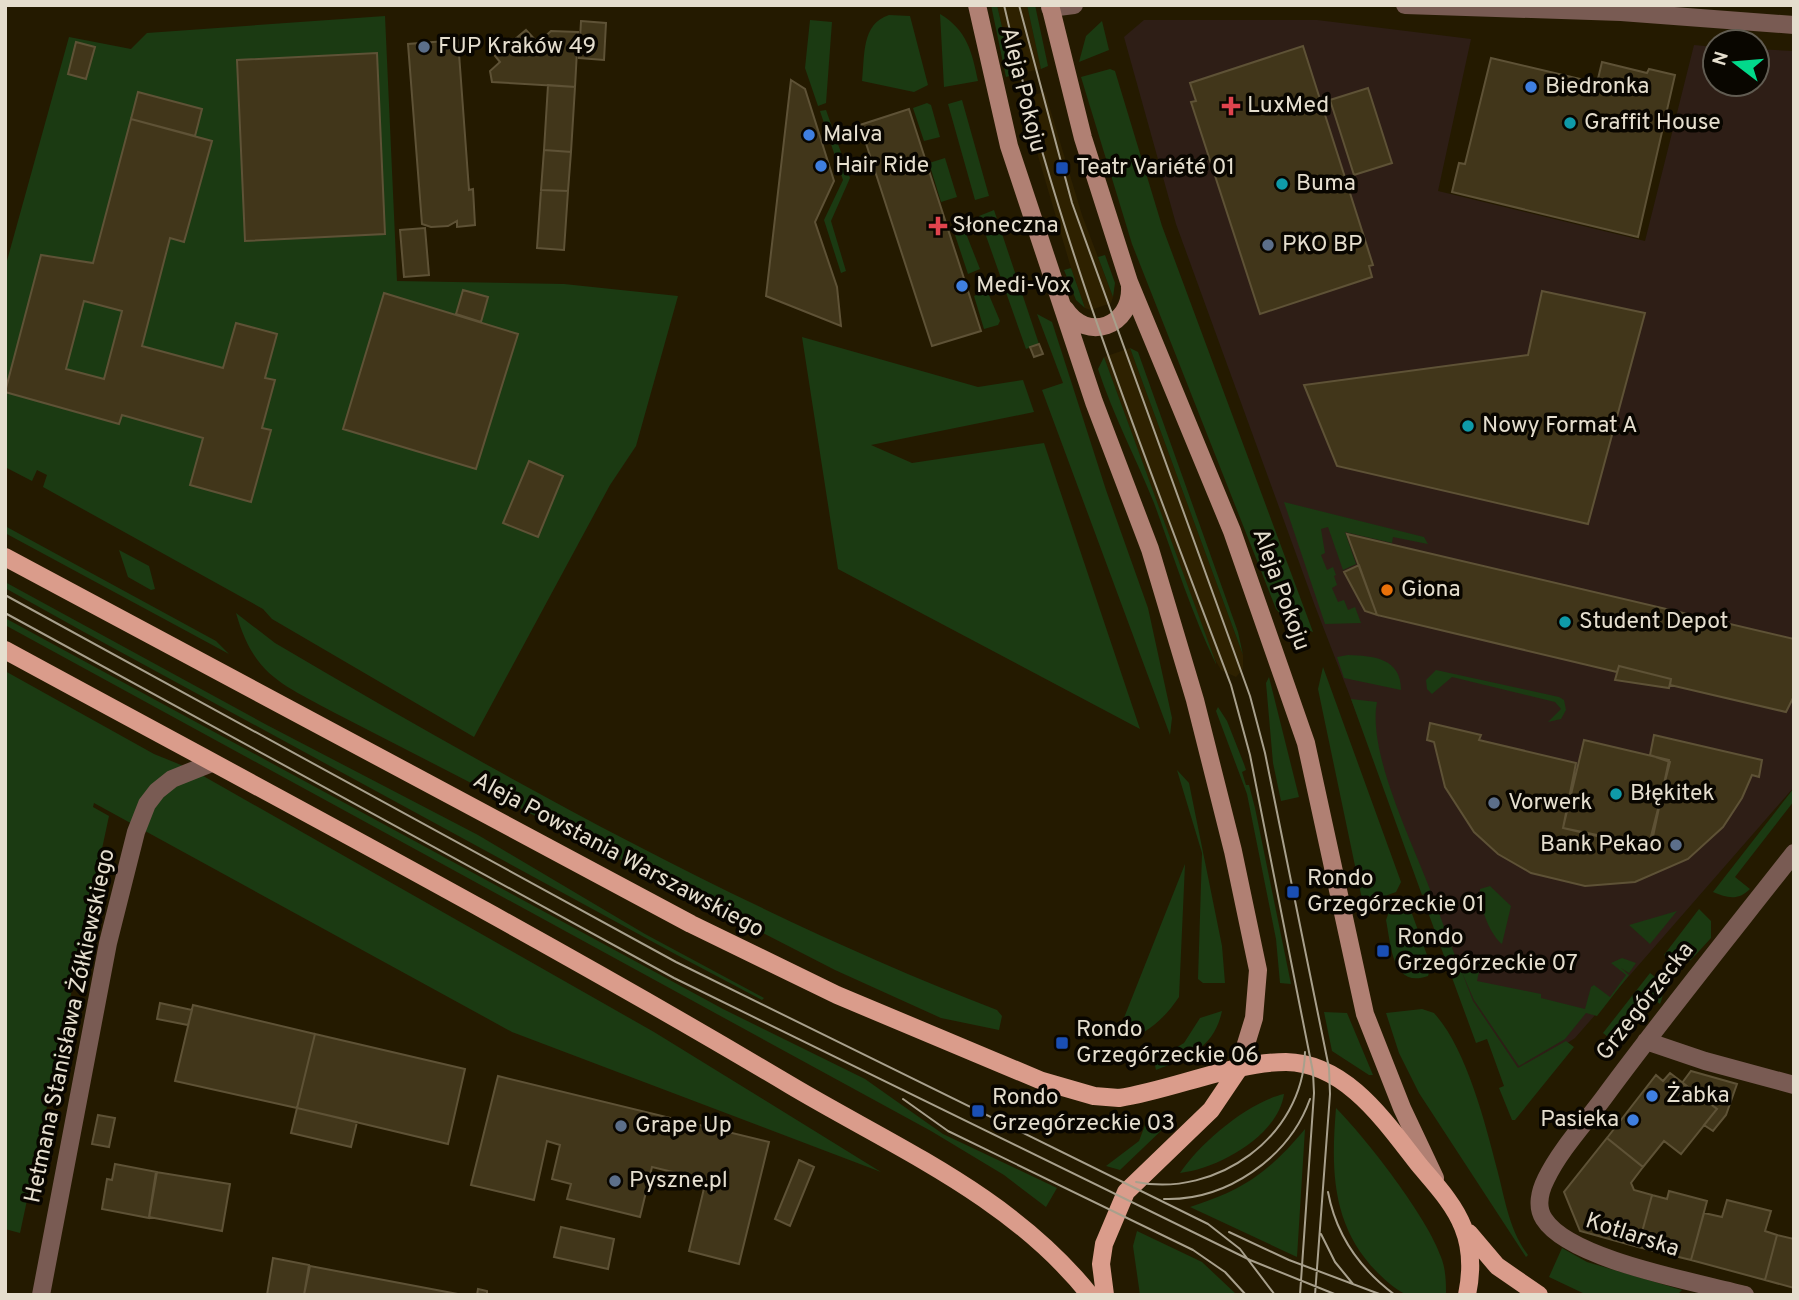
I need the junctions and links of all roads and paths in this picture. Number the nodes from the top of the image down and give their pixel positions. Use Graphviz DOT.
graph roads {
  1 [pos="977,5"];
  2 [pos="1074,5"];
  3 [pos="1405,5"];
  4 [pos="1050,7"];
  5 [pos="1794,25"];
  6 [pos="1129,282"];
  7 [pos="1062,303"];
  8 [pos="5,557"];
  9 [pos="5,650"];
  10 [pos="212,763"];
  11 [pos="1794,853"];
  12 [pos="1646,1041"];
  13 [pos="1238,1070"];
  14 [pos="1794,1085"];
  15 [pos="1543,1186"];
  16 [pos="1445,1196"];
  17 [pos="1462,1224"];
  18 [pos="41,1295"];
  19 [pos="1090,1295"];
  20 [pos="1105,1295"];
  21 [pos="1467,1295"];
  22 [pos="1539,1295"];
  23 [pos="1745,1295"];
  1 -- 7 [label="main road, Aleja Pokoju"];
  2 -- 4 [label="street"];
  3 -- 5 [label="street"];
  4 -- 6 [label="main road, Aleja Pokoju"];
  6 -- 7 [label="main road"];
  6 -- 16 [label="main road, Aleja Pokoju"];
  7 -- 13 [label="main road, Aleja Pokoju"];
  8 -- 13 [label="main road, Aleja Powstania Warszawskiego"];
  9 -- 10 [label="main road"];
  10 -- 18 [label="street, Hetmana Stanisława Żółkiewskiego"];
  10 -- 19 [label="main road"];
  11 -- 12 [label="street, Grzegórzecka"];
  12 -- 14 [label="street"];
  12 -- 15 [label="street, Grzegórzecka"];
  13 -- 16 [label="main road, Aleja Powstania Warszawskiego"];
  13 -- 20 [label="main road"];
  15 -- 23 [label="street, Kotlarska"];
  16 -- 17 [label="main road, Aleja Powstania Warszawskiego"];
  17 -- 21 [label="main road"];
  17 -- 22 [label="main road"];
}
